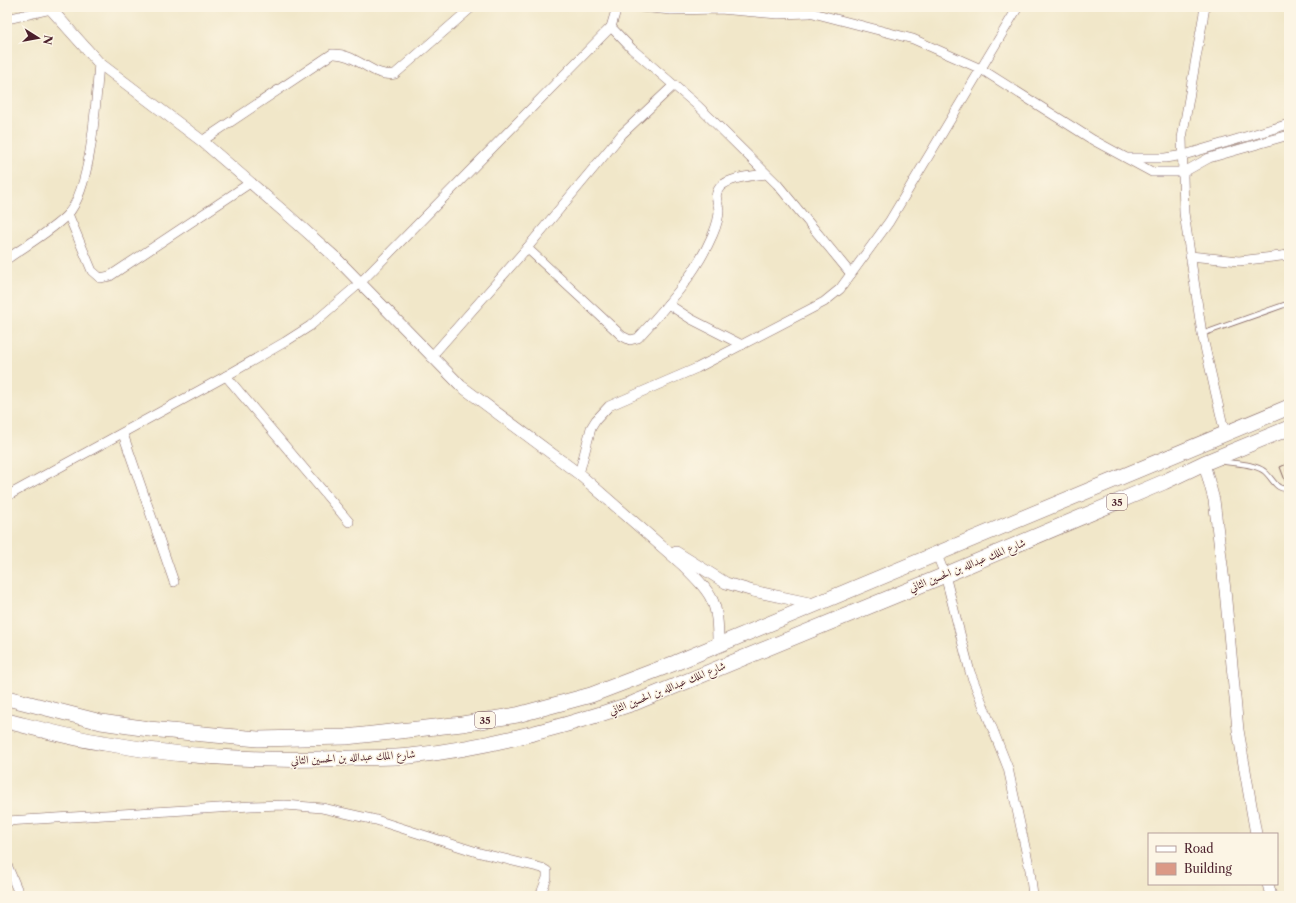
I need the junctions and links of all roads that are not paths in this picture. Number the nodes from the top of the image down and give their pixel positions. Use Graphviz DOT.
graph roads {
  1 [pos="472,7"];
  2 [pos="617,7"];
  3 [pos="640,7"];
  4 [pos="799,7"];
  5 [pos="1018,7"];
  6 [pos="1205,7"];
  7 [pos="50,8"];
  8 [pos="813,13"];
  9 [pos="7,19"];
  10 [pos="611,27"];
  11 [pos="99,63"];
  12 [pos="981,69"];
  13 [pos="674,85"];
  14 [pos="1289,124"];
  15 [pos="1289,135"];
  16 [pos="202,141"];
  17 [pos="1184,155"];
  18 [pos="1129,158"];
  19 [pos="1184,172"];
  20 [pos="766,174"];
  21 [pos="250,183"];
  22 [pos="68,214"];
  23 [pos="527,248"];
  24 [pos="1289,255"];
  25 [pos="1190,256"];
  26 [pos="7,259"];
  27 [pos="851,274"];
  28 [pos="360,283"];
  29 [pos="668,304"];
  30 [pos="1284,305"];
  31 [pos="1202,334"];
  32 [pos="742,345"];
  33 [pos="431,356"];
  34 [pos="226,376"];
  35 [pos="1289,408"];
  36 [pos="1289,428"];
  37 [pos="123,434"];
  38 [pos="1225,434"];
  39 [pos="1208,461"];
  40 [pos="579,474"];
  41 [pos="1289,488"];
  42 [pos="7,496"];
  43 [pos="349,522"];
  44 [pos="647,533"];
  45 [pos="937,555"];
  46 [pos="945,576"];
  47 [pos="174,582"];
  48 [pos="814,604"];
  49 [pos="718,645"];
  50 [pos="7,698"];
  51 [pos="7,721"];
  52 [pos="7,821"];
  53 [pos="1256,833"];
  54 [pos="7,866"];
  55 [pos="1268,885"];
  56 [pos="20,896"];
  57 [pos="540,896"];
  58 [pos="1034,896"];
  59 [pos="1271,896"];
  1 -- 16 [label="street"];
  2 -- 10 [label="street"];
  3 -- 8 [label="street"];
  4 -- 8 [label="street"];
  5 -- 12 [label="street"];
  6 -- 17 [label="street"];
  7 -- 9 [label="street"];
  7 -- 11 [label="street"];
  8 -- 12 [label="street"];
  10 -- 13 [label="street"];
  10 -- 28 [label="street"];
  11 -- 16 [label="street"];
  11 -- 22 [label="street"];
  12 -- 18 [label="street"];
  12 -- 27 [label="street"];
  13 -- 20 [label="street"];
  13 -- 23 [label="street"];
  14 -- 17 [label="street"];
  15 -- 19 [label="street"];
  16 -- 21 [label="street"];
  17 -- 18 [label="street"];
  17 -- 19 [label="street"];
  18 -- 19 [label="street"];
  19 -- 25 [label="street"];
  20 -- 27 [label="street"];
  20 -- 29 [label="street"];
  21 -- 22 [label="street"];
  21 -- 28 [label="street"];
  22 -- 26 [label="street"];
  23 -- 29 [label="street"];
  23 -- 33 [label="street"];
  24 -- 25 [label="street"];
  25 -- 31 [label="street"];
  27 -- 32 [label="street"];
  28 -- 33 [label="street"];
  28 -- 34 [label="street"];
  29 -- 32 [label="street"];
  30 -- 31 [label="lane"];
  31 -- 38 [label="street"];
  32 -- 40 [label="street"];
  33 -- 40 [label="street"];
  34 -- 37 [label="street"];
  34 -- 43 [label="street"];
  35 -- 38 [label="highway, شارع الملك عبدالله بن الحسين الثاني / 35"];
  36 -- 39 [label="highway, شارع الملك عبدالله بن الحسين الثاني / 35"];
  37 -- 42 [label="street"];
  37 -- 47 [label="street"];
  38 -- 45 [label="highway, شارع الملك عبدالله بن الحسين الثاني / 35"];
  39 -- 41 [label="lane"];
  39 -- 46 [label="highway, شارع الملك عبدالله بن الحسين الثاني / 35"];
  39 -- 53 [label="street"];
  40 -- 44 [label="street"];
  44 -- 48 [label="street"];
  44 -- 49 [label="street"];
  45 -- 46 [label="street"];
  45 -- 48 [label="highway, شارع الملك عبدالله بن الحسين الثاني / 35"];
  46 -- 51 [label="highway, شارع الملك عبدالله بن الحسين الثاني / 35"];
  46 -- 58 [label="street"];
  48 -- 49 [label="highway, شارع الملك عبدالله بن الحسين الثاني / 35"];
  49 -- 50 [label="highway, شارع الملك عبدالله بن الحسين الثاني / 35"];
  52 -- 57 [label="street"];
  54 -- 56 [label="street"];
  55 -- 59 [label="street"];
}
